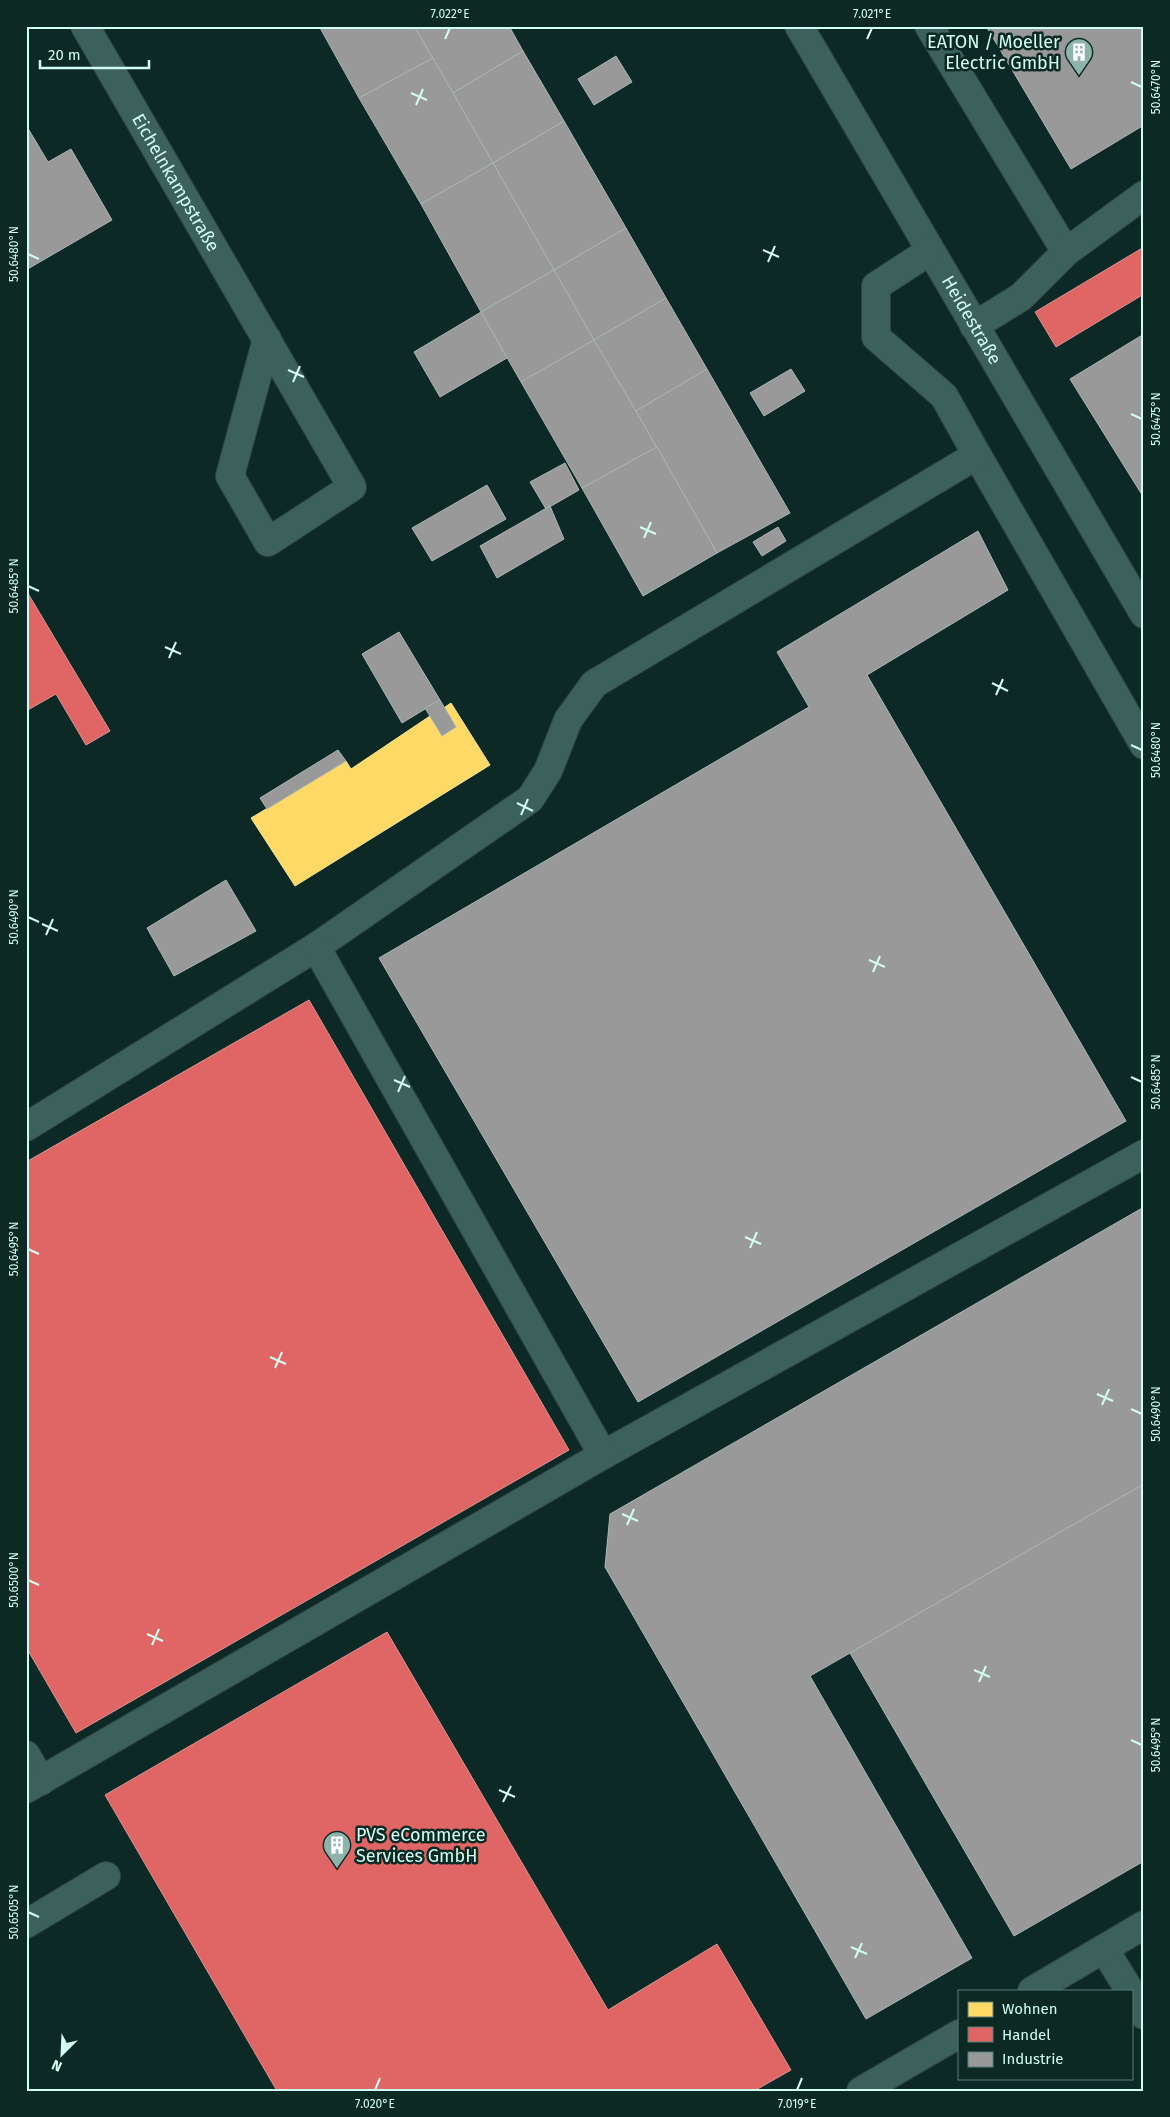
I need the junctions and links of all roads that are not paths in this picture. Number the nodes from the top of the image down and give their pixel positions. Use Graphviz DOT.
graph roads {
  1 [pos="85,26"];
  2 [pos="799,26"];
  3 [pos="928,26"];
  4 [pos="1144,195"];
  5 [pos="930,251"];
  6 [pos="1066,252"];
  7 [pos="974,326"];
  8 [pos="267,339"];
  9 [pos="977,455"];
  10 [pos="1144,614"];
  11 [pos="1144,745"];
  12 [pos="316,947"];
  13 [pos="26,1128"];
  14 [pos="1144,1154"];
  15 [pos="603,1455"];
  16 [pos="26,1755"];
  17 [pos="34,1785"];
  18 [pos="106,1876"];
  19 [pos="26,1924"];
  20 [pos="1144,1926"];
  21 [pos="1104,1949"];
  22 [pos="1034,1990"];
  23 [pos="1130,1990"];
  24 [pos="1132,1994"];
  25 [pos="1144,2015"];
  26 [pos="958,2035"];
  27 [pos="861,2091"];
  1 -- 8 [label="street, Eichelnkampstraße"];
  2 -- 5 [label="street, Heidestraße"];
  3 -- 6 [label="street"];
  4 -- 6 [label="street"];
  5 -- 7 [label="street, Heidestraße"];
  5 -- 9 [label="street"];
  6 -- 7 [label="street"];
  7 -- 10 [label="street, Heidestraße"];
  8 -- 8 [label="street, Eichelnkampstraße"];
  9 -- 11 [label="street"];
  9 -- 12 [label="street"];
  12 -- 13 [label="street"];
  12 -- 15 [label="street"];
  14 -- 15 [label="street"];
  15 -- 17 [label="street"];
  16 -- 17 [label="street"];
  18 -- 19 [label="street"];
  20 -- 21 [label="street"];
  21 -- 22 [label="street"];
  21 -- 23 [label="street"];
  24 -- 25 [label="street"];
  26 -- 27 [label="street"];
}
